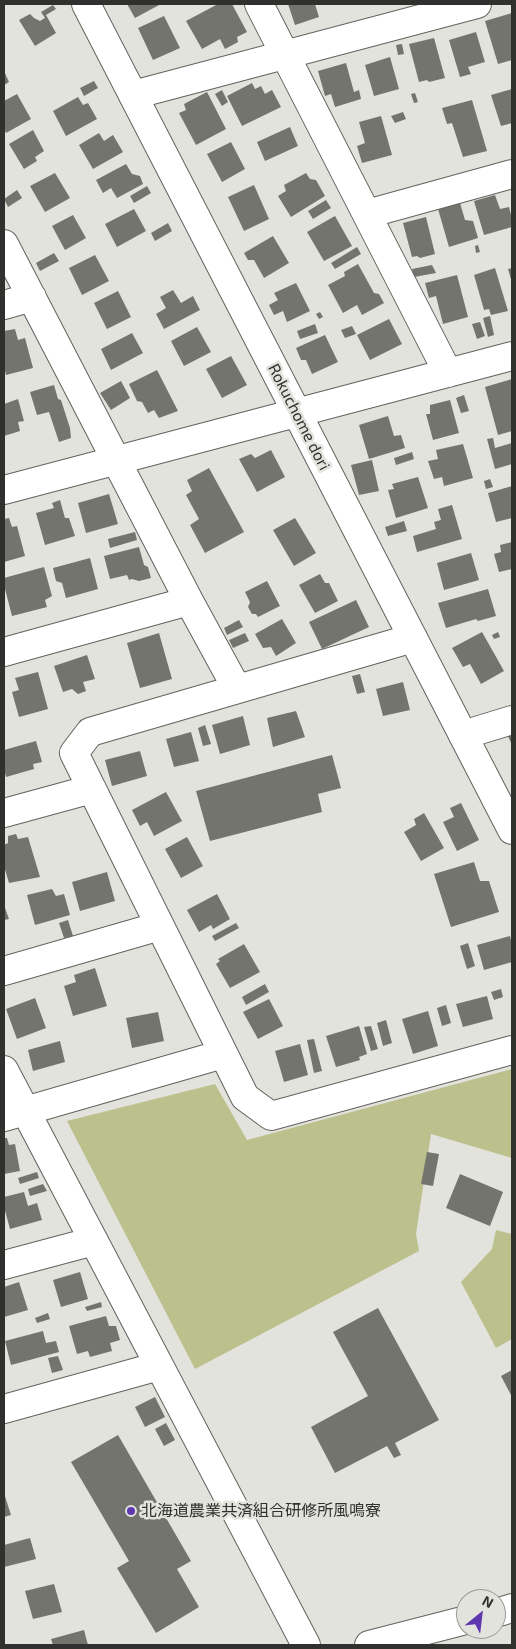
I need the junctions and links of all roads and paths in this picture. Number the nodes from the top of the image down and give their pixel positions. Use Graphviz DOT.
graph roads {
  1 [pos="86,4"];
  2 [pos="259,4"];
  3 [pos="477,4"];
  4 [pos="285,54"];
  5 [pos="133,95"];
  6 [pos="512,174"];
  7 [pos="366,214"];
  8 [pos="4,244"];
  9 [pos="32,297"];
  10 [pos="4,304"];
  11 [pos="512,356"];
  12 [pos="448,373"];
  13 [pos="297,414"];
  14 [pos="117,461"];
  15 [pos="4,490"];
  16 [pos="189,601"];
  17 [pos="413,638"];
  18 [pos="4,652"];
  19 [pos="237,689"];
  20 [pos="512,720"];
  21 [pos="463,735"];
  22 [pos="92,789"];
  23 [pos="4,812"];
  24 [pos="512,830"];
  25 [pos="160,926"];
  26 [pos="4,971"];
  27 [pos="512,1050"];
  28 [pos="223,1054"];
  29 [pos="4,1070"];
  30 [pos="14,1114"];
  31 [pos="94,1241"];
  32 [pos="4,1265"];
  33 [pos="159,1366"];
  34 [pos="4,1409"];
  35 [pos="456,1623"];
  36 [pos="306,1645"];
  37 [pos="370,1645"];
  1 -- 5 [label="street, Rokuchome dori"];
  2 -- 4 [label="street"];
  3 -- 4 [label="street"];
  4 -- 5 [label="street"];
  4 -- 7 [label="street"];
  5 -- 13 [label="street, Rokuchome dori"];
  6 -- 7 [label="street"];
  7 -- 12 [label="street"];
  8 -- 9 [label="street"];
  9 -- 10 [label="street"];
  9 -- 14 [label="street"];
  11 -- 12 [label="street"];
  12 -- 13 [label="street"];
  13 -- 14 [label="street"];
  13 -- 17 [label="street, Rokuchome dori"];
  14 -- 15 [label="street"];
  14 -- 16 [label="street"];
  16 -- 18 [label="street"];
  16 -- 19 [label="street"];
  17 -- 19 [label="street"];
  17 -- 21 [label="street, Rokuchome dori"];
  19 -- 22 [label="street"];
  20 -- 21 [label="street"];
  21 -- 24 [label="street, Rokuchome dori"];
  22 -- 23 [label="street"];
  22 -- 25 [label="street"];
  25 -- 26 [label="street"];
  25 -- 28 [label="street"];
  27 -- 28 [label="street"];
  28 -- 30 [label="street"];
  29 -- 30 [label="street"];
  30 -- 31 [label="street"];
  31 -- 32 [label="street"];
  31 -- 33 [label="street"];
  33 -- 34 [label="street"];
  33 -- 36 [label="street"];
  35 -- 37 [label="street"];
}
